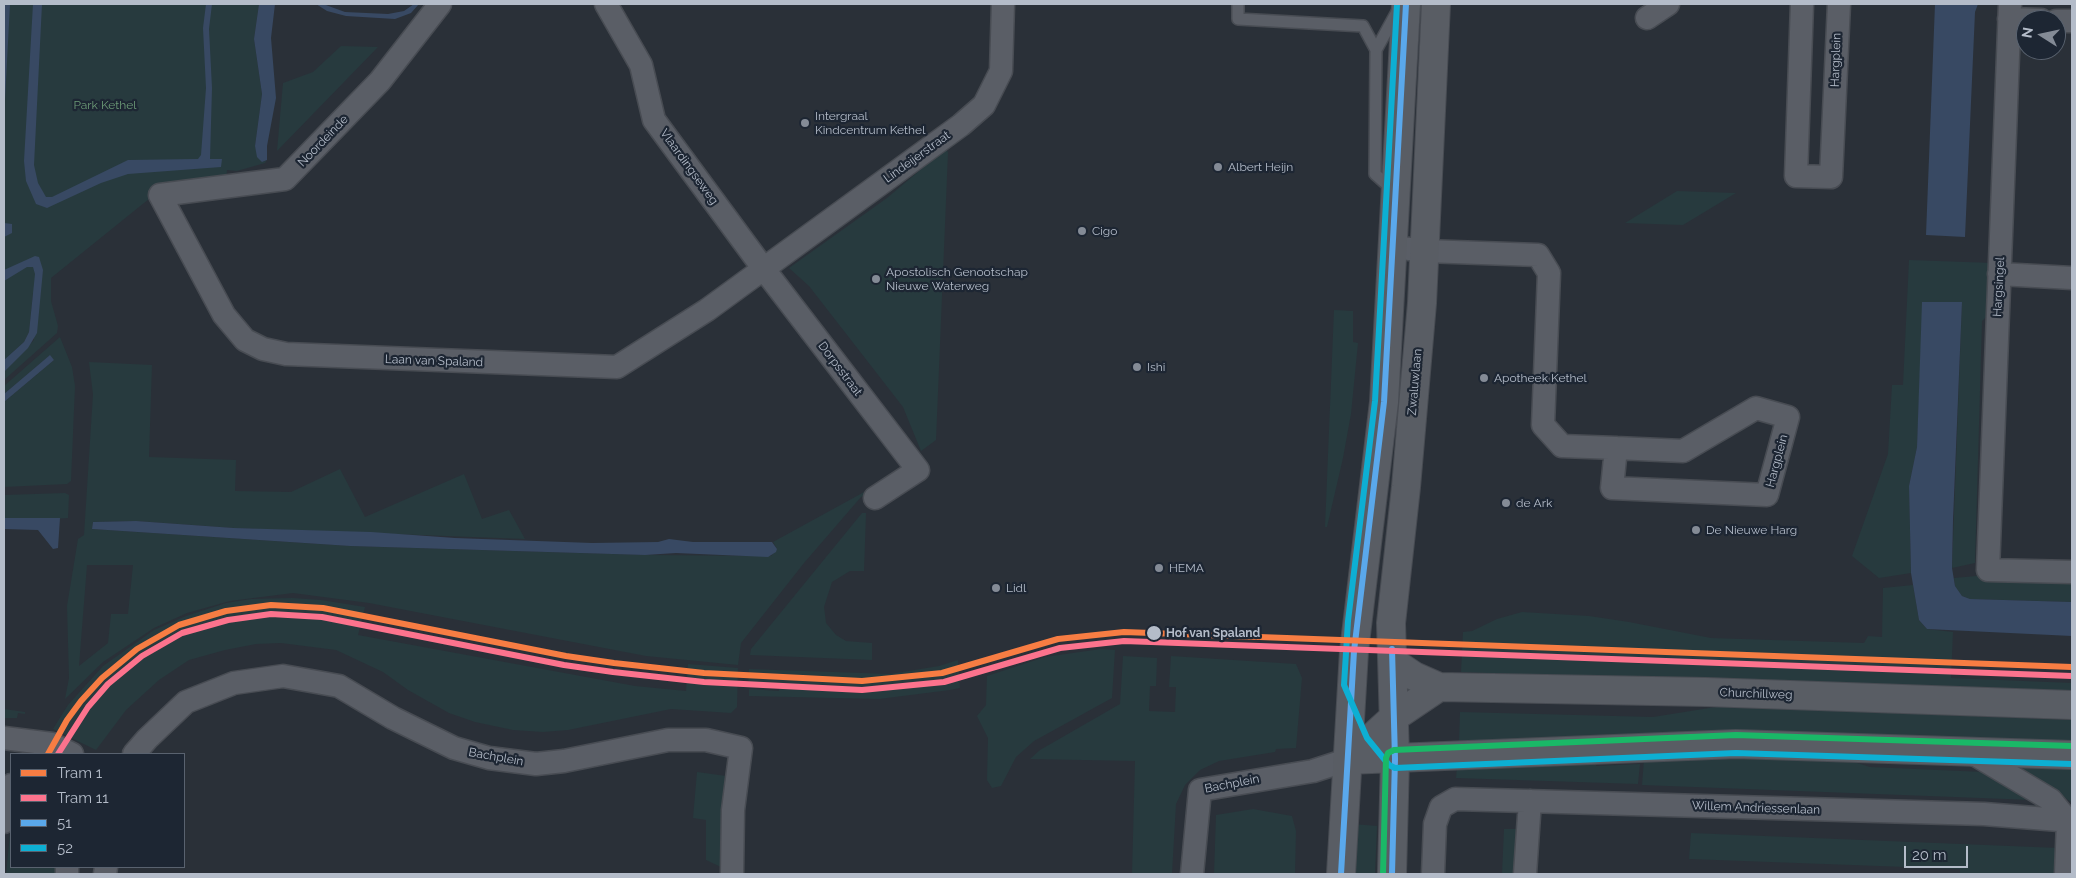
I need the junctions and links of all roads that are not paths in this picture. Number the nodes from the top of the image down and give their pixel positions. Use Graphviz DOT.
graph roads {
  1 [pos="440,4"];
  2 [pos="606,4"];
  3 [pos="1003,4"];
  4 [pos="1238,4"];
  5 [pos="1401,4"];
  6 [pos="1406,4"];
  7 [pos="1436,4"];
  8 [pos="1668,4"];
  9 [pos="1802,4"];
  10 [pos="1839,4"];
  11 [pos="2010,11"];
  12 [pos="1647,18"];
  13 [pos="1376,50"];
  14 [pos="1396,193"];
  15 [pos="160,195"];
  16 [pos="1394,247"];
  17 [pos="1425,251"];
  18 [pos="763,268"];
  19 [pos="2000,274"];
  20 [pos="2072,278"];
  21 [pos="1616,448"];
  22 [pos="875,498"];
  23 [pos="2072,572"];
  24 [pos="1393,662"];
  25 [pos="1353,685"];
  26 [pos="1439,687"];
  27 [pos="2072,705"];
  28 [pos="1384,726"];
  29 [pos="4,738"];
  30 [pos="29,748"];
  31 [pos="1968,751"];
  32 [pos="67,752"];
  33 [pos="135,753"];
  34 [pos="2072,755"];
  35 [pos="1395,759"];
  36 [pos="1347,760"];
  37 [pos="10,790"];
  38 [pos="1530,801"];
  39 [pos="2070,821"];
  40 [pos="4,822"];
  41 [pos="732,874"];
  42 [pos="1192,874"];
  43 [pos="1341,874"];
  44 [pos="1392,874"];
  45 [pos="1433,874"];
  46 [pos="1525,874"];
  47 [pos="2066,874"];
  1 -- 15 [label="street, Noordeinde"];
  2 -- 18 [label="street, Vlaardingseweg"];
  3 -- 18 [label="street, Lindeijerstraat"];
  4 -- 13 [label="lane"];
  5 -- 13 [label="lane"];
  6 -- 14 [label="main road"];
  7 -- 17 [label="main road, Zwaluwlaan"];
  8 -- 12 [label="street"];
  9 -- 10 [label="street, Hargplein"];
  11 -- 19 [label="street, Hargsingel"];
  13 -- 14 [label="lane"];
  14 -- 16 [label="main road"];
  15 -- 18 [label="street, Laan van Spaland"];
  16 -- 17 [label="street, Hargplein"];
  16 -- 25 [label="main road"];
  17 -- 21 [label="street, Hargplein"];
  17 -- 24 [label="main road, Zwaluwlaan"];
  18 -- 22 [label="street, Dorpsstraat"];
  19 -- 20 [label="street"];
  19 -- 23 [label="street, Hargsingel"];
  21 -- 21 [label="street, Hargplein"];
  24 -- 26 [label="main road, Churchillweg"];
  24 -- 28 [label="main road, Zwaluwlaan"];
  25 -- 28 [label="main road"];
  25 -- 36 [label="main road"];
  26 -- 27 [label="main road, Churchillweg"];
  26 -- 28 [label="main road"];
  28 -- 35 [label="main road, Zwaluwlaan"];
  28 -- 36 [label="main road"];
  29 -- 30 [label="street"];
  30 -- 32 [label="street"];
  31 -- 34 [label="main road"];
  31 -- 35 [label="main road"];
  31 -- 39 [label="street"];
  33 -- 41 [label="street, Bachplein"];
  35 -- 36 [label="main road"];
  35 -- 44 [label="main road, Zwaluwlaan"];
  36 -- 42 [label="street, Bachplein"];
  36 -- 43 [label="main road"];
  37 -- 40 [label="street"];
  38 -- 39 [label="street, Willem Andriessenlaan"];
  38 -- 45 [label="street, Willem Andriessenlaan"];
  38 -- 46 [label="street"];
  39 -- 47 [label="street"];
}
